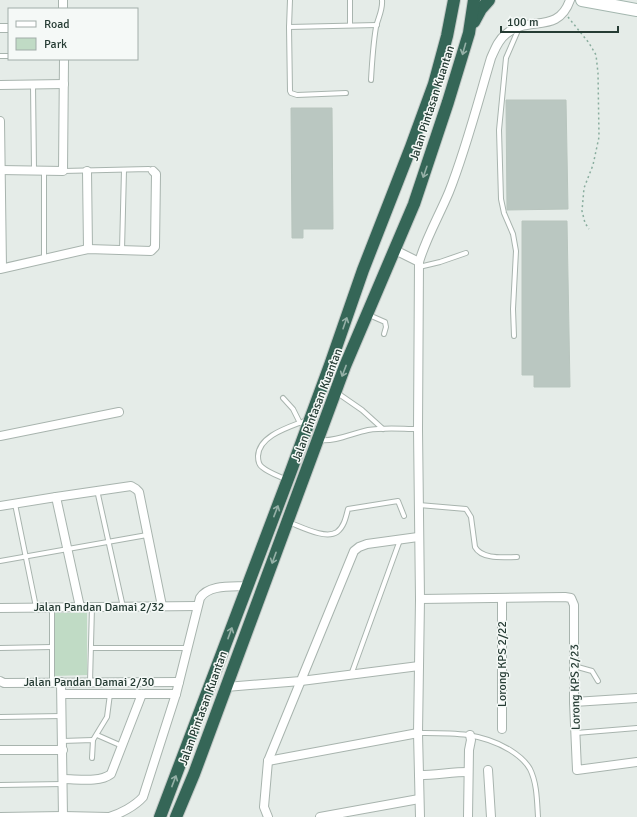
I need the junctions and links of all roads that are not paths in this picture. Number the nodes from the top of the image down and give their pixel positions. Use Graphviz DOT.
graph roads {
  1 [pos="290,0"];
  2 [pos="350,0"];
  3 [pos="382,0"];
  4 [pos="454,0"];
  5 [pos="489,0"];
  6 [pos="570,0"];
  7 [pos="582,0"];
  8 [pos="473,5"];
  9 [pos="637,10"];
  10 [pos="451,15"];
  11 [pos="350,25"];
  12 [pos="377,25"];
  13 [pos="520,26"];
  14 [pos="289,27"];
  15 [pos="469,33"];
  16 [pos="64,60"];
  17 [pos="371,80"];
  18 [pos="33,84"];
  19 [pos="64,84"];
  20 [pos="0,85"];
  21 [pos="346,93"];
  22 [pos="0,121"];
  23 [pos="0,170"];
  24 [pos="34,170"];
  25 [pos="44,170"];
  26 [pos="124,170"];
  27 [pos="63,171"];
  28 [pos="87,171"];
  29 [pos="153,171"];
  30 [pos="88,249"];
  31 [pos="122,250"];
  32 [pos="395,250"];
  33 [pos="466,253"];
  34 [pos="44,259"];
  35 [pos="419,265"];
  36 [pos="1,268"];
  37 [pos="367,314"];
  38 [pos="384,334"];
  39 [pos="514,336"];
  40 [pos="336,392"];
  41 [pos="283,398"];
  42 [pos="119,412"];
  43 [pos="306,420"];
  44 [pos="418,428"];
  45 [pos="384,429"];
  46 [pos="0,436"];
  47 [pos="318,440"];
  48 [pos="288,480"];
  49 [pos="97,490"];
  50 [pos="56,497"];
  51 [pos="15,504"];
  52 [pos="418,505"];
  53 [pos="0,506"];
  54 [pos="404,516"];
  55 [pos="288,522"];
  56 [pos="148,535"];
  57 [pos="418,537"];
  58 [pos="400,540"];
  59 [pos="108,543"];
  60 [pos="67,548"];
  61 [pos="26,556"];
  62 [pos="518,557"];
  63 [pos="0,561"];
  64 [pos="247,586"];
  65 [pos="502,598"];
  66 [pos="420,599"];
  67 [pos="162,606"];
  68 [pos="197,606"];
  69 [pos="36,607"];
  70 [pos="52,607"];
  71 [pos="80,607"];
  72 [pos="92,607"];
  73 [pos="123,607"];
  74 [pos="0,608"];
  75 [pos="52,647"];
  76 [pos="0,648"];
  77 [pos="91,648"];
  78 [pos="188,648"];
  79 [pos="419,666"];
  80 [pos="574,666"];
  81 [pos="351,675"];
  82 [pos="0,681"];
  83 [pos="598,681"];
  84 [pos="52,682"];
  85 [pos="61,682"];
  86 [pos="90,682"];
  87 [pos="179,682"];
  88 [pos="301,682"];
  89 [pos="226,686"];
  90 [pos="62,694"];
  91 [pos="110,694"];
  92 [pos="142,694"];
  93 [pos="176,694"];
  94 [pos="637,698"];
  95 [pos="574,702"];
  96 [pos="62,716"];
  97 [pos="0,717"];
  98 [pos="637,728"];
  99 [pos="502,729"];
  100 [pos="418,733"];
  101 [pos="575,733"];
  102 [pos="97,735"];
  103 [pos="470,735"];
  104 [pos="93,740"];
  105 [pos="62,741"];
  106 [pos="122,746"];
  107 [pos="0,750"];
  108 [pos="62,750"];
  109 [pos="92,758"];
  110 [pos="268,761"];
  111 [pos="637,762"];
  112 [pos="488,770"];
  113 [pos="468,772"];
  114 [pos="419,775"];
  115 [pos="63,782"];
  116 [pos="0,785"];
  117 [pos="419,799"];
  118 [pos="63,816"];
  119 [pos="0,817"];
  120 [pos="160,817"];
  121 [pos="176,817"];
  122 [pos="268,817"];
  123 [pos="320,817"];
  124 [pos="420,817"];
  125 [pos="468,817"];
  126 [pos="491,817"];
  127 [pos="538,817"];
  1 -- 14 [label="lane"];
  2 -- 11 [label="lane"];
  3 -- 12 [label="lane"];
  4 -- 10 [label="highway, Jalan Pintasan Kuantan"];
  5 -- 15 [label="highway"];
  6 -- 13 [label="street"];
  7 -- 9 [label="street"];
  8 -- 10 [label="highway"];
  8 -- 15 [label="highway, Jalan Pintasan Kuantan"];
  43 -- 10 [label="highway, Jalan Pintasan Kuantan, one-way"];
  11 -- 12 [label="lane"];
  11 -- 14 [label="lane"];
  12 -- 17 [label="lane"];
  13 -- 35 [label="street"];
  13 -- 39 [label="lane"];
  14 -- 21 [label="lane"];
  15 -- 32 [label="highway, Jalan Pintasan Kuantan, one-way"];
  16 -- 19 [label="street"];
  18 -- 19 [label="street"];
  18 -- 20 [label="street"];
  18 -- 24 [label="lane"];
  19 -- 27 [label="street"];
  22 -- 23 [label="street"];
  23 -- 24 [label="street"];
  23 -- 36 [label="street"];
  24 -- 25 [label="street"];
  25 -- 27 [label="street"];
  25 -- 34 [label="lane"];
  26 -- 28 [label="lane"];
  26 -- 29 [label="lane"];
  26 -- 31 [label="lane"];
  27 -- 28 [label="lane"];
  28 -- 30 [label="street"];
  29 -- 31 [label="street"];
  30 -- 31 [label="street"];
  30 -- 34 [label="street"];
  32 -- 35 [label="street"];
  32 -- 37 [label="highway, Jalan Pintasan Kuantan"];
  33 -- 35 [label="lane"];
  34 -- 36 [label="street"];
  35 -- 44 [label="street"];
  37 -- 38 [label="lane"];
  37 -- 40 [label="highway, Jalan Pintasan Kuantan, one-way"];
  40 -- 45 [label="lane"];
  40 -- 47 [label="highway, Jalan Pintasan Kuantan"];
  41 -- 43 [label="lane"];
  42 -- 46 [label="street"];
  43 -- 48 [label="highway, Jalan Pintasan Kuantan"];
  43 -- 48 [label="lane"];
  44 -- 45 [label="lane"];
  44 -- 52 [label="street"];
  45 -- 47 [label="lane"];
  47 -- 55 [label="highway, Jalan Pintasan Kuantan"];
  64 -- 48 [label="highway, Jalan Pintasan Kuantan, one-way"];
  49 -- 50 [label="street"];
  49 -- 56 [label="street"];
  49 -- 59 [label="lane"];
  50 -- 51 [label="street"];
  50 -- 60 [label="street"];
  51 -- 53 [label="street"];
  51 -- 61 [label="lane"];
  52 -- 57 [label="street"];
  52 -- 62 [label="lane"];
  54 -- 55 [label="lane"];
  55 -- 89 [label="highway, Jalan Pintasan Kuantan, one-way"];
  56 -- 59 [label="lane"];
  56 -- 67 [label="street"];
  57 -- 58 [label="street"];
  57 -- 66 [label="street"];
  58 -- 81 [label="lane"];
  58 -- 88 [label="street"];
  59 -- 60 [label="lane"];
  59 -- 73 [label="lane"];
  60 -- 61 [label="lane"];
  60 -- 71 [label="street"];
  61 -- 63 [label="lane"];
  61 -- 69 [label="lane"];
  64 -- 68 [label="street"];
  120 -- 64 [label="highway, Jalan Pintasan Kuantan, one-way"];
  65 -- 66 [label="street"];
  65 -- 80 [label="street, Lorong KPS 2/23"];
  65 -- 99 [label="street, Lorong KPS 2/22"];
  66 -- 79 [label="street"];
  67 -- 68 [label="street, Jalan Pandan Damai 2/32"];
  67 -- 73 [label="street, Jalan Pandan Damai 2/32"];
  68 -- 78 [label="street"];
  69 -- 70 [label="street, Jalan Pandan Damai 2/32"];
  69 -- 74 [label="street, Jalan Pandan Damai 2/32"];
  70 -- 71 [label="street, Jalan Pandan Damai 2/32"];
  70 -- 75 [label="lane"];
  71 -- 72 [label="street, Jalan Pandan Damai 2/32"];
  72 -- 73 [label="street, Jalan Pandan Damai 2/32"];
  72 -- 77 [label="lane"];
  75 -- 76 [label="lane"];
  75 -- 84 [label="lane"];
  77 -- 78 [label="lane"];
  77 -- 86 [label="lane"];
  78 -- 87 [label="street"];
  79 -- 81 [label="street"];
  79 -- 100 [label="street"];
  80 -- 83 [label="lane"];
  80 -- 95 [label="street, Lorong KPS 2/23"];
  81 -- 88 [label="street"];
  82 -- 84 [label="street, Jalan Pandan Damai 2/30"];
  84 -- 85 [label="street, Jalan Pandan Damai 2/30"];
  85 -- 86 [label="street, Jalan Pandan Damai 2/30"];
  85 -- 90 [label="street"];
  86 -- 87 [label="street, Jalan Pandan Damai 2/30"];
  87 -- 93 [label="street"];
  88 -- 89 [label="street"];
  88 -- 110 [label="street"];
  89 -- 121 [label="highway, Jalan Pintasan Kuantan"];
  90 -- 91 [label="street"];
  90 -- 96 [label="street"];
  91 -- 92 [label="street"];
  91 -- 102 [label="lane"];
  92 -- 93 [label="street"];
  92 -- 106 [label="street"];
  93 -- 118 [label="street"];
  94 -- 95 [label="street"];
  95 -- 101 [label="street, Lorong KPS 2/23"];
  96 -- 97 [label="lane"];
  96 -- 105 [label="street"];
  98 -- 101 [label="lane"];
  100 -- 103 [label="lane"];
  100 -- 110 [label="street"];
  100 -- 114 [label="street"];
  101 -- 111 [label="street, Lorong KPS 2/23"];
  102 -- 104 [label="lane"];
  102 -- 106 [label="lane"];
  103 -- 113 [label="street"];
  103 -- 127 [label="lane"];
  104 -- 105 [label="lane"];
  104 -- 109 [label="lane"];
  105 -- 108 [label="street"];
  106 -- 115 [label="street"];
  107 -- 108 [label="street"];
  108 -- 115 [label="street"];
  110 -- 122 [label="street"];
  112 -- 126 [label="street"];
  113 -- 114 [label="street"];
  113 -- 125 [label="street"];
  114 -- 117 [label="street"];
  115 -- 116 [label="lane"];
  115 -- 118 [label="street"];
  117 -- 123 [label="street"];
  117 -- 124 [label="street"];
  118 -- 119 [label="street"];
}
